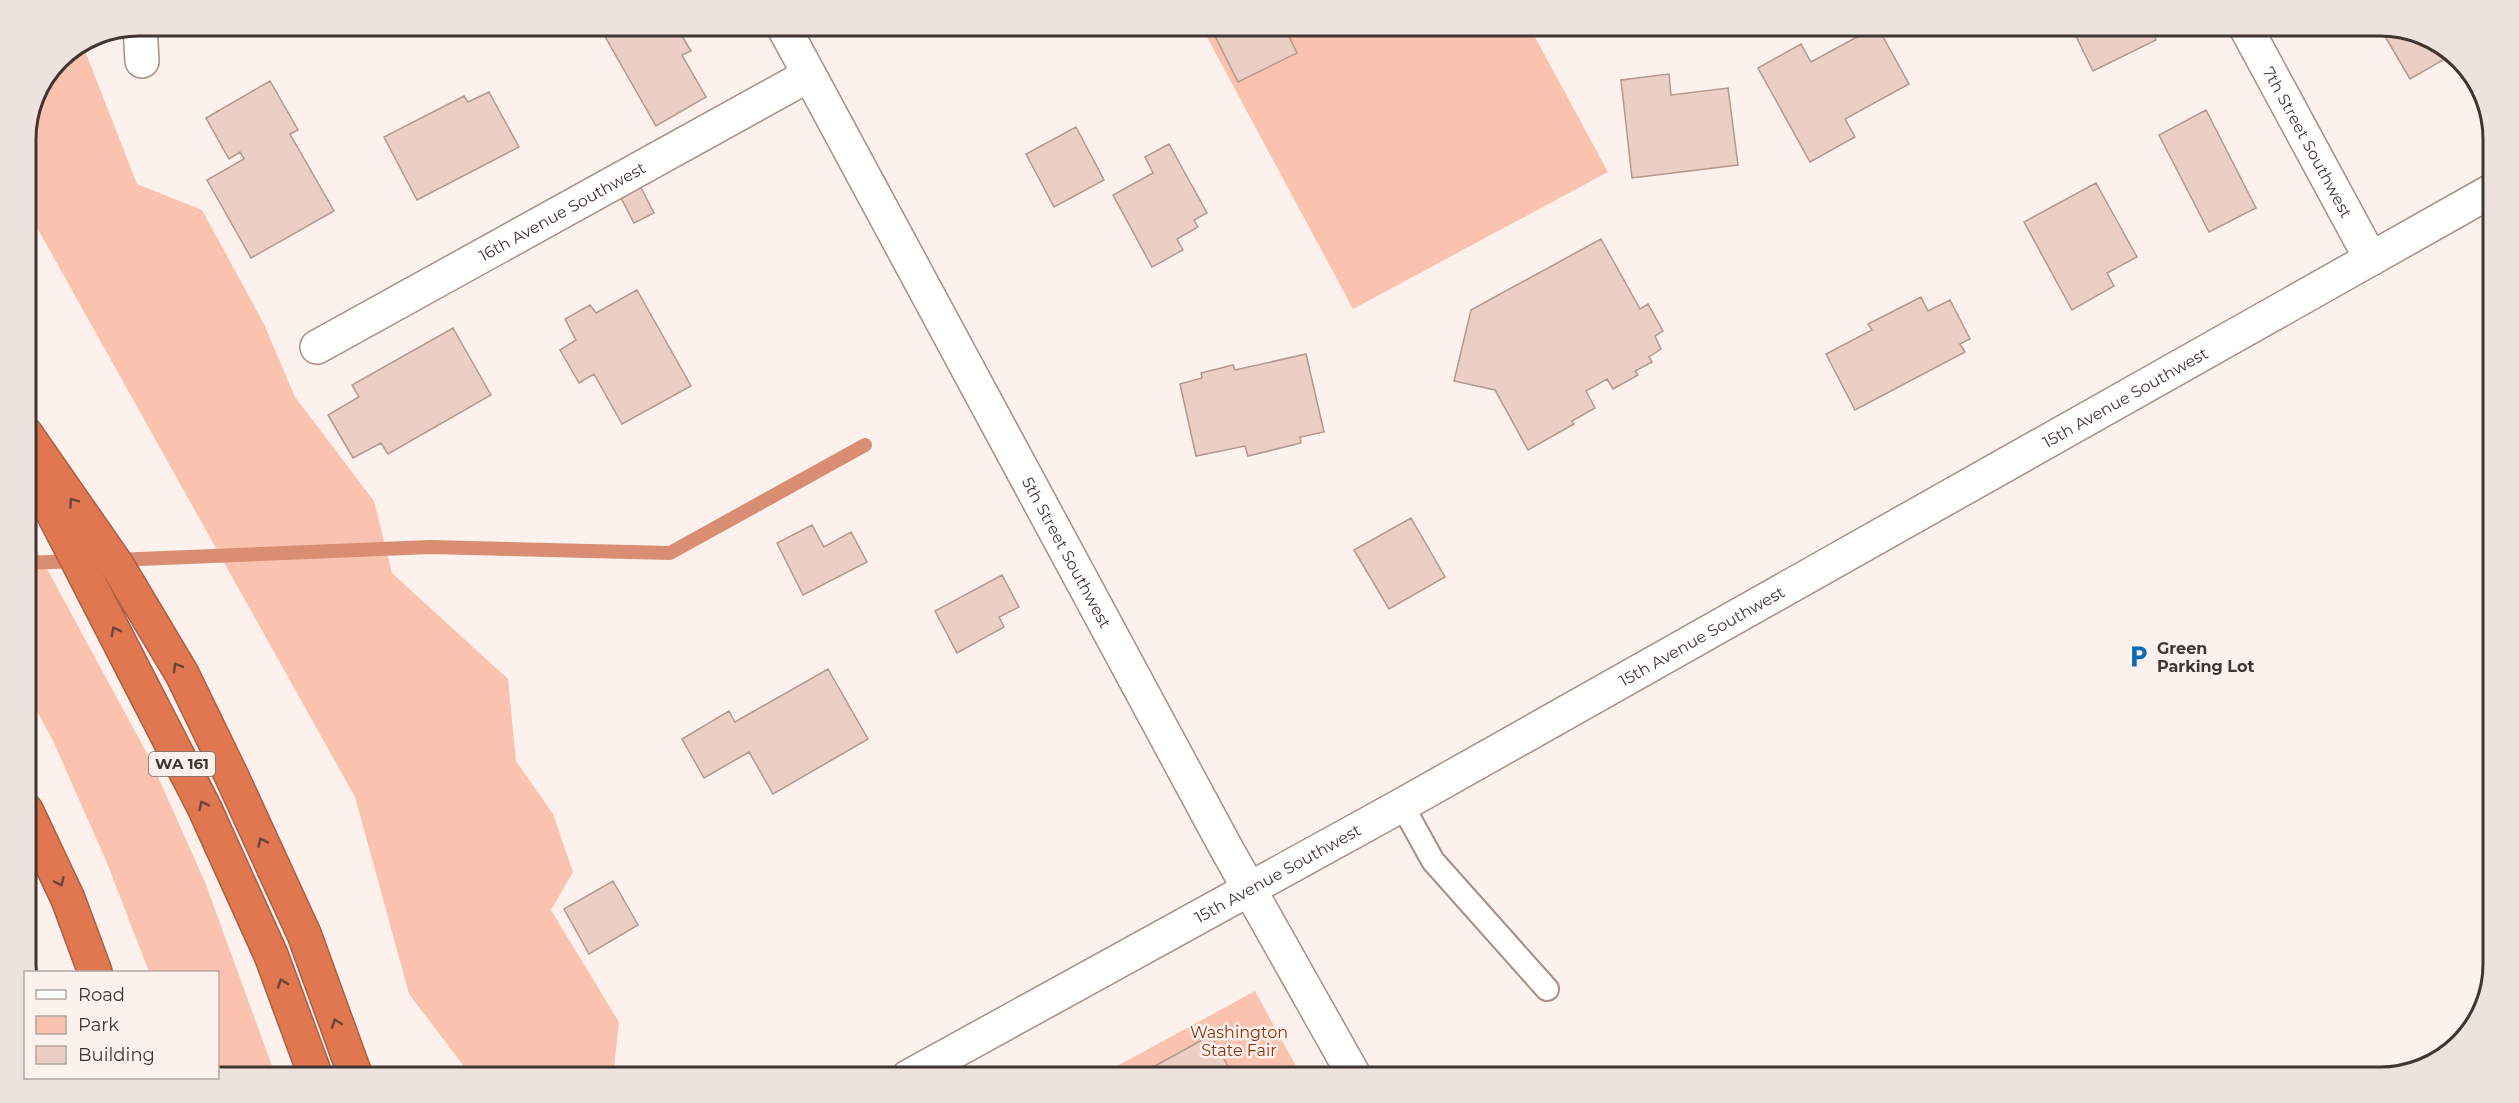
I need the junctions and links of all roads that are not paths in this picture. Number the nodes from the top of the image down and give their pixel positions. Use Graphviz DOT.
graph roads {
  1 [pos="141,36"];
  2 [pos="788,36"];
  3 [pos="2250,36"];
  4 [pos="142,61"];
  5 [pos="809,75"];
  6 [pos="2483,196"];
  7 [pos="2371,260"];
  8 [pos="317,347"];
  9 [pos="36,448"];
  10 [pos="36,479"];
  11 [pos="1402,805"];
  12 [pos="36,831"];
  13 [pos="1248,889"];
  14 [pos="96,971"];
  15 [pos="1547,989"];
  16 [pos="312,1067"];
  17 [pos="352,1067"];
  18 [pos="926,1067"];
  19 [pos="1349,1067"];
  1 -- 4 [label="street"];
  2 -- 5 [label="street, 5th Street Southwest"];
  3 -- 7 [label="street, 7th Street Southwest"];
  5 -- 8 [label="street, 16th Avenue Southwest"];
  5 -- 13 [label="street, 5th Street Southwest"];
  6 -- 7 [label="street, 15th Avenue Southwest"];
  7 -- 11 [label="street, 15th Avenue Southwest"];
  17 -- 9 [label="highway, one-way"];
  16 -- 10 [label="highway, WA 161, one-way"];
  11 -- 13 [label="street, 15th Avenue Southwest"];
  11 -- 15 [label="lane"];
  12 -- 14 [label="highway, one-way"];
  13 -- 18 [label="street, 15th Avenue Southwest"];
  13 -- 19 [label="street, 5th Street Southwest"];
}
